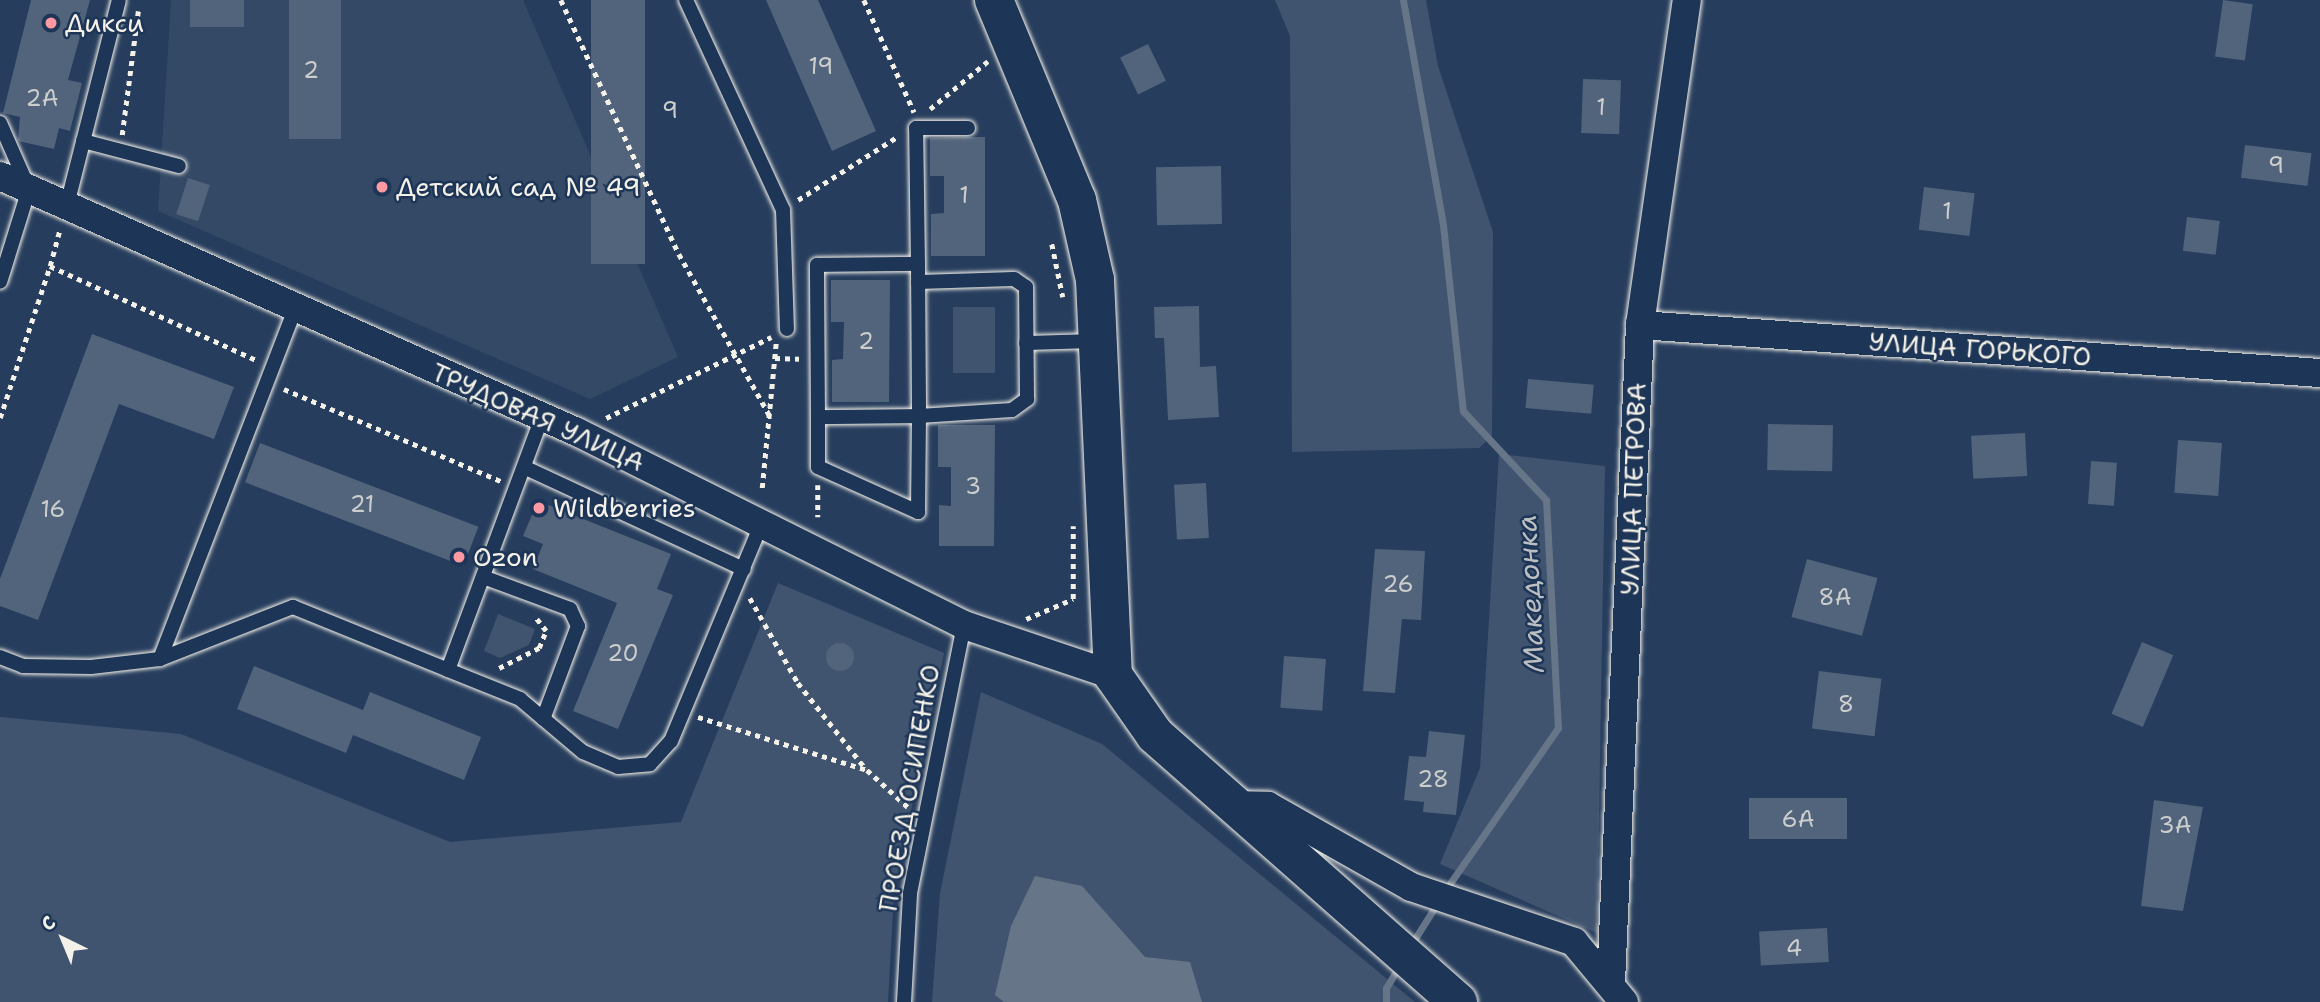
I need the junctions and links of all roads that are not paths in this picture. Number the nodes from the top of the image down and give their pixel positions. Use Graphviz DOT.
graph roads {
  1 [pos="120,0"];
  2 [pos="687,0"];
  3 [pos="994,0"];
  4 [pos="1687,0"];
  5 [pos="0,123"];
  6 [pos="968,128"];
  7 [pos="83,141"];
  8 [pos="179,166"];
  9 [pos="0,176"];
  10 [pos="29,189"];
  11 [pos="67,205"];
  12 [pos="918,264"];
  13 [pos="0,282"];
  14 [pos="918,282"];
  15 [pos="295,309"];
  16 [pos="1640,326"];
  17 [pos="787,329"];
  18 [pos="1086,341"];
  19 [pos="1026,343"];
  20 [pos="2320,373"];
  21 [pos="919,416"];
  22 [pos="542,417"];
  23 [pos="818,417"];
  24 [pos="526,468"];
  25 [pos="763,521"];
  26 [pos="744,569"];
  27 [pos="484,577"];
  28 [pos="964,625"];
  29 [pos="0,657"];
  30 [pos="160,659"];
  31 [pos="447,670"];
  32 [pos="1113,675"];
  33 [pos="544,719"];
  34 [pos="1229,805"];
  35 [pos="1617,992"];
  36 [pos="1453,998"];
  37 [pos="904,1002"];
  1 -- 7 [label="lane"];
  2 -- 17 [label="lane"];
  3 -- 18 [label="main road"];
  4 -- 16 [label="street, УЛИЦА ПЕТРОВА"];
  5 -- 10 [label="lane"];
  6 -- 12 [label="lane"];
  7 -- 8 [label="lane"];
  7 -- 11 [label="lane"];
  9 -- 10 [label="street, ТРУДОВАЯ УЛИЦА"];
  10 -- 11 [label="street, ТРУДОВАЯ УЛИЦА"];
  10 -- 13 [label="lane"];
  11 -- 15 [label="street, ТРУДОВАЯ УЛИЦА"];
  12 -- 14 [label="lane"];
  12 -- 23 [label="lane"];
  14 -- 19 [label="lane"];
  14 -- 21 [label="lane"];
  15 -- 22 [label="street, ТРУДОВАЯ УЛИЦА"];
  15 -- 30 [label="lane"];
  16 -- 20 [label="street, УЛИЦА ГОРЬКОГО"];
  16 -- 35 [label="street, УЛИЦА ПЕТРОВА"];
  18 -- 19 [label="lane"];
  18 -- 32 [label="main road"];
  19 -- 21 [label="lane"];
  21 -- 23 [label="lane"];
  21 -- 23 [label="lane"];
  22 -- 24 [label="lane"];
  22 -- 25 [label="street, ТРУДОВАЯ УЛИЦА"];
  24 -- 26 [label="lane"];
  24 -- 27 [label="lane"];
  25 -- 26 [label="lane"];
  25 -- 28 [label="street, ТРУДОВАЯ УЛИЦА"];
  26 -- 33 [label="lane"];
  27 -- 31 [label="lane"];
  27 -- 33 [label="lane"];
  28 -- 32 [label="street, ТРУДОВАЯ УЛИЦА"];
  28 -- 37 [label="lane, ПРОЕЗД ОСИПЕНКО"];
  29 -- 30 [label="lane"];
  30 -- 31 [label="lane"];
  31 -- 33 [label="lane"];
  32 -- 34 [label="main road"];
  34 -- 35 [label="street"];
  34 -- 36 [label="main road"];
}
